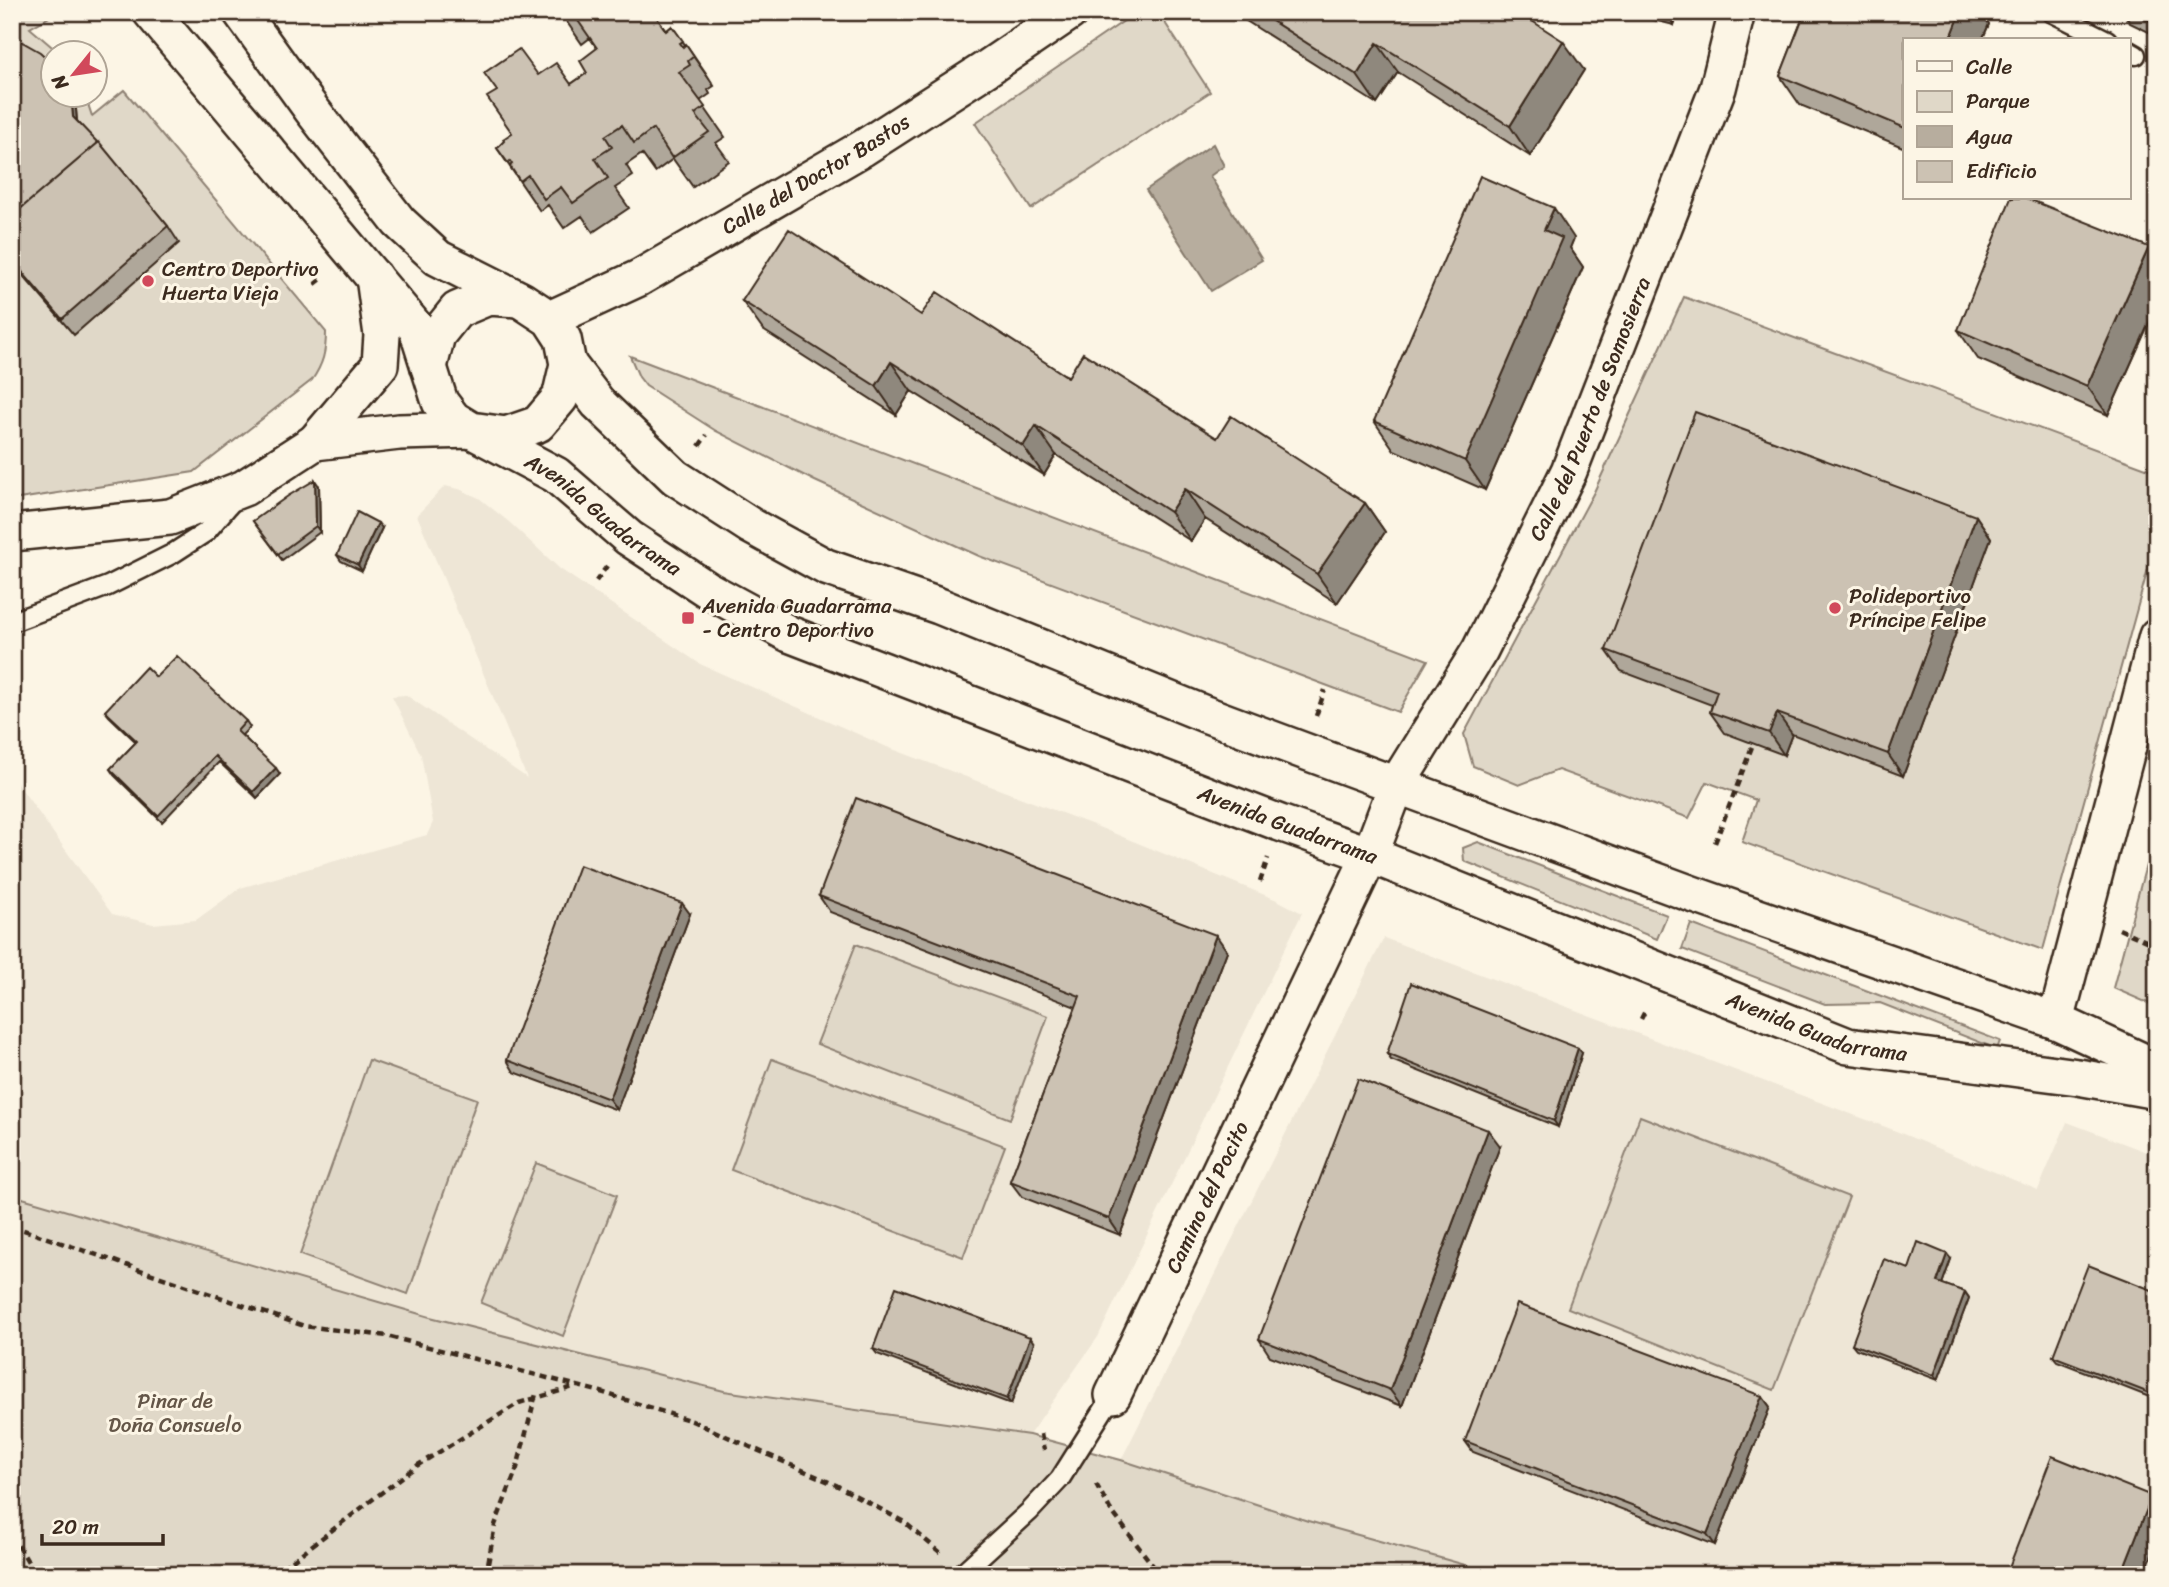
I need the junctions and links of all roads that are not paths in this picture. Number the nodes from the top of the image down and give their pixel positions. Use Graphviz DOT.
graph roads {
  1 [pos="151,12"];
  2 [pos="241,12"];
  3 [pos="1070,12"];
  4 [pos="1737,12"];
  5 [pos="2051,12"];
  6 [pos="2103,38"];
  7 [pos="374,277"];
  8 [pos="521,300"];
  9 [pos="550,319"];
  10 [pos="568,364"];
  11 [pos="429,367"];
  12 [pos="471,430"];
  13 [pos="315,442"];
  14 [pos="244,488"];
  15 [pos="12,533"];
  16 [pos="12,622"];
  17 [pos="2157,636"];
  18 [pos="1397,784"];
  19 [pos="1370,855"];
  20 [pos="2056,1021"];
  21 [pos="2157,1068"];
  22 [pos="2157,1091"];
  23 [pos="1113,1395"];
  24 [pos="961,1574"];
  1 -- 7 [label="street"];
  2 -- 8 [label="street"];
  3 -- 9 [label="street, Calle del Doctor Bastos"];
  4 -- 18 [label="street, Calle del Puerto de Somosierra"];
  5 -- 6 [label="lane"];
  7 -- 11 [label="street"];
  7 -- 13 [label="street"];
  8 -- 9 [label="street"];
  8 -- 11 [label="street"];
  9 -- 10 [label="street"];
  10 -- 12 [label="street"];
  10 -- 18 [label="street"];
  11 -- 12 [label="street"];
  12 -- 13 [label="street"];
  12 -- 19 [label="street, Avenida Guadarrama"];
  13 -- 14 [label="street"];
  14 -- 15 [label="street"];
  14 -- 16 [label="lane"];
  17 -- 20 [label="street"];
  18 -- 19 [label="street, Camino del Pocito"];
  18 -- 20 [label="street"];
  19 -- 22 [label="street, Avenida Guadarrama"];
  19 -- 23 [label="street, Camino del Pocito"];
  20 -- 21 [label="street"];
  23 -- 24 [label="lane, Camino del Pocito"];
}
